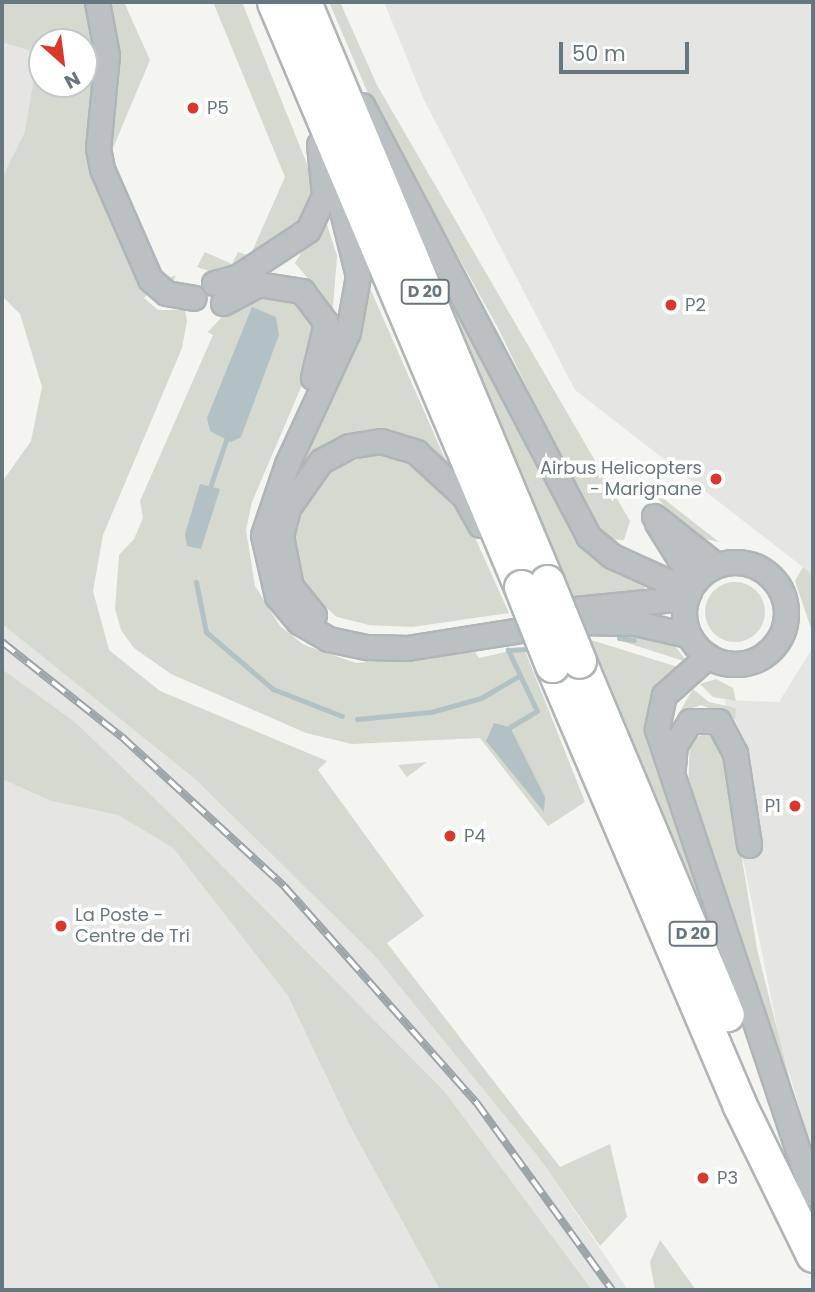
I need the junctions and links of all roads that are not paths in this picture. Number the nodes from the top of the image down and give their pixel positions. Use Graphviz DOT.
graph roads {
  1 [pos="97,2"];
  2 [pos="262,2"];
  3 [pos="274,2"];
  4 [pos="304,2"];
  5 [pos="312,2"];
  6 [pos="319,144"];
  7 [pos="296,242"];
  8 [pos="302,291"];
  9 [pos="218,293"];
  10 [pos="301,434"];
  11 [pos="716,565"];
  12 [pos="528,581"];
  13 [pos="689,590"];
  14 [pos="688,635"];
  15 [pos="708,656"];
  16 [pos="566,663"];
  17 [pos="672,770"];
  18 [pos="749,845"];
  19 [pos="813,1194"];
  20 [pos="813,1205"];
  21 [pos="813,1255"];
  1 -- 9 [label="street"];
  2 -- 6 [label="street"];
  3 -- 12 [label="highway, D 20"];
  4 -- 12 [label="highway, D 20"];
  5 -- 13 [label="street"];
  6 -- 7 [label="street"];
  6 -- 10 [label="street"];
  7 -- 8 [label="street"];
  7 -- 9 [label="street"];
  8 -- 9 [label="street"];
  8 -- 10 [label="street"];
  10 -- 12 [label="street"];
  11 -- 13 [label="street"];
  11 -- 13 [label="street"];
  11 -- 15 [label="street"];
  12 -- 16 [label="highway, D 20, bridge"];
  13 -- 14 [label="street"];
  13 -- 14 [label="street"];
  14 -- 15 [label="street"];
  15 -- 17 [label="street"];
  16 -- 20 [label="highway, D 20"];
  16 -- 21 [label="highway, D 20"];
  17 -- 18 [label="street"];
  17 -- 19 [label="street"];
}
